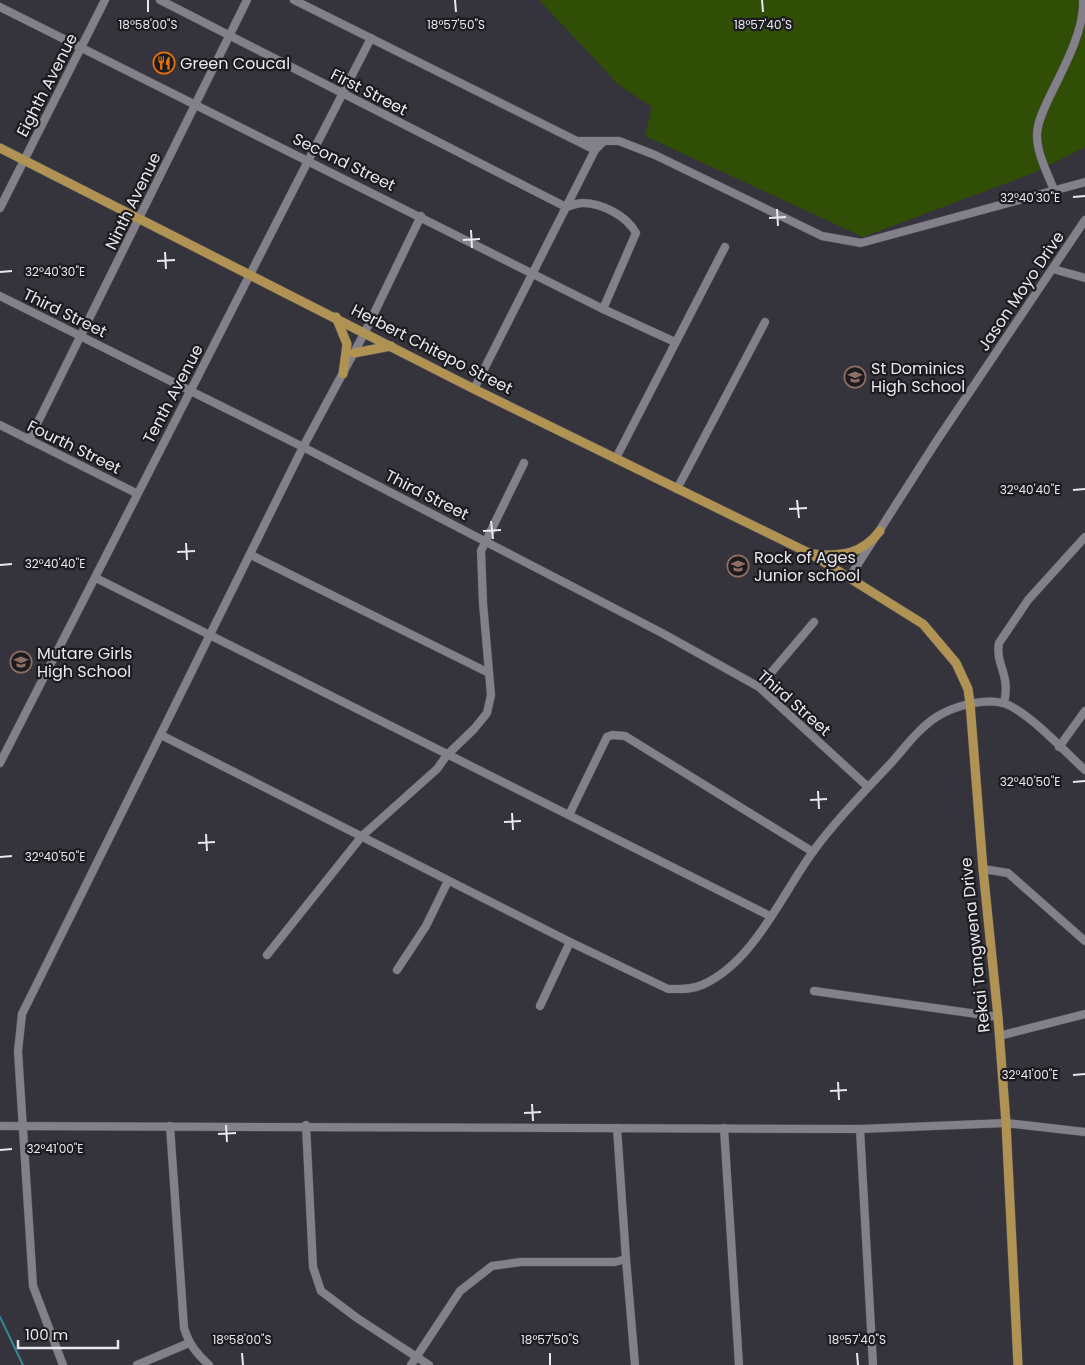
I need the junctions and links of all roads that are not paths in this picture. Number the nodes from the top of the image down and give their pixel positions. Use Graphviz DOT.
graph roads {
  1 [pos="105,0"];
  2 [pos="160,0"];
  3 [pos="247,0"];
  4 [pos="294,0"];
  5 [pos="1083,0"];
  6 [pos="0,7"];
  7 [pos="230,34"];
  8 [pos="371,38"];
  9 [pos="81,49"];
  10 [pos="342,94"];
  11 [pos="195,104"];
  12 [pos="578,141"];
  13 [pos="604,141"];
  14 [pos="0,148"];
  15 [pos="595,150"];
  16 [pos="24,160"];
  17 [pos="309,160"];
  18 [pos="1085,182"];
  19 [pos="1054,190"];
  20 [pos="566,207"];
  21 [pos="0,208"];
  22 [pos="421,216"];
  23 [pos="140,218"];
  24 [pos="1085,220"];
  25 [pos="725,247"];
  26 [pos="1052,269"];
  27 [pos="251,274"];
  28 [pos="534,274"];
  29 [pos="1085,278"];
  30 [pos="0,296"];
  31 [pos="603,309"];
  32 [pos="335,317"];
  33 [pos="765,322"];
  34 [pos="365,332"];
  35 [pos="81,336"];
  36 [pos="675,342"];
  37 [pos="391,346"];
  38 [pos="354,353"];
  39 [pos="343,374"];
  40 [pos="474,389"];
  41 [pos="190,390"];
  42 [pos="0,425"];
  43 [pos="30,440"];
  44 [pos="304,446"];
  45 [pos="616,458"];
  46 [pos="524,463"];
  47 [pos="678,489"];
  48 [pos="136,493"];
  49 [pos="880,531"];
  50 [pos="1085,537"];
  51 [pos="485,540"];
  52 [pos="811,554"];
  53 [pos="251,555"];
  54 [pos="96,578"];
  55 [pos="849,578"];
  56 [pos="814,622"];
  57 [pos="211,635"];
  58 [pos="489,673"];
  59 [pos="758,687"];
  60 [pos="970,703"];
  61 [pos="1004,703"];
  62 [pos="1085,710"];
  63 [pos="161,734"];
  64 [pos="1059,747"];
  65 [pos="446,755"];
  66 [pos="0,763"];
  67 [pos="1085,770"];
  68 [pos="868,787"];
  69 [pos="569,815"];
  70 [pos="362,836"];
  71 [pos="812,852"];
  72 [pos="982,869"];
  73 [pos="448,880"];
  74 [pos="770,916"];
  75 [pos="1085,941"];
  76 [pos="570,942"];
  77 [pos="267,955"];
  78 [pos="397,970"];
  79 [pos="814,991"];
  80 [pos="540,1006"];
  81 [pos="1085,1014"];
  82 [pos="998,1017"];
  83 [pos="999,1036"];
  84 [pos="1006,1123"];
  85 [pos="306,1125"];
  86 [pos="0,1126"];
  87 [pos="21,1126"];
  88 [pos="170,1126"];
  89 [pos="617,1128"];
  90 [pos="724,1128"];
  91 [pos="860,1129"];
  92 [pos="1085,1132"];
  93 [pos="626,1259"];
  94 [pos="188,1343"];
  95 [pos="417,1357"];
  96 [pos="63,1365"];
  97 [pos="137,1365"];
  98 [pos="209,1365"];
  99 [pos="411,1365"];
  100 [pos="429,1365"];
  101 [pos="635,1365"];
  102 [pos="739,1365"];
  103 [pos="873,1365"];
  104 [pos="1018,1365"];
  1 -- 9 [label="street, Eighth Avenue"];
  2 -- 7 [label="street, First Street"];
  3 -- 7 [label="street, Ninth Avenue"];
  4 -- 8 [label="street"];
  5 -- 19 [label="street"];
  6 -- 9 [label="street, Second Street"];
  7 -- 10 [label="street, First Street"];
  7 -- 11 [label="street, Ninth Avenue"];
  8 -- 10 [label="street, Tenth Avenue"];
  8 -- 12 [label="street"];
  9 -- 11 [label="street, Second Street"];
  9 -- 16 [label="street, Eighth Avenue"];
  10 -- 17 [label="street, Tenth Avenue"];
  10 -- 20 [label="street, First Street"];
  11 -- 17 [label="street, Second Street"];
  11 -- 23 [label="street, Ninth Avenue"];
  12 -- 13 [label="street"];
  12 -- 15 [label="street"];
  13 -- 15 [label="street"];
  13 -- 19 [label="street"];
  14 -- 16 [label="main road, Herbert Chitepo Street"];
  15 -- 20 [label="street"];
  16 -- 21 [label="street, Eighth Avenue"];
  16 -- 23 [label="main road, Herbert Chitepo Street"];
  17 -- 22 [label="street, Second Street"];
  17 -- 27 [label="street, Tenth Avenue"];
  18 -- 19 [label="street"];
  20 -- 28 [label="street"];
  20 -- 31 [label="street"];
  22 -- 28 [label="street, Second Street"];
  22 -- 34 [label="street"];
  23 -- 27 [label="main road, Herbert Chitepo Street"];
  23 -- 35 [label="street, Ninth Avenue"];
  24 -- 26 [label="street, Jason Moyo Drive"];
  25 -- 36 [label="street"];
  26 -- 29 [label="street"];
  26 -- 49 [label="street, Jason Moyo Drive"];
  27 -- 32 [label="main road, Herbert Chitepo Street"];
  27 -- 41 [label="street, Tenth Avenue"];
  28 -- 31 [label="street, Second Street"];
  28 -- 40 [label="street"];
  30 -- 35 [label="street, Third Street"];
  31 -- 36 [label="street, Second Street"];
  32 -- 34 [label="main road, Herbert Chitepo Street"];
  32 -- 39 [label="main road"];
  33 -- 47 [label="street"];
  34 -- 37 [label="main road, Herbert Chitepo Street"];
  34 -- 38 [label="street"];
  35 -- 41 [label="street, Third Street"];
  35 -- 43 [label="street, Ninth Avenue"];
  36 -- 45 [label="street"];
  37 -- 38 [label="main road"];
  37 -- 40 [label="main road, Herbert Chitepo Street"];
  38 -- 39 [label="street"];
  39 -- 44 [label="street"];
  40 -- 45 [label="main road, Herbert Chitepo Street"];
  41 -- 44 [label="street, Third Street"];
  41 -- 48 [label="street, Tenth Avenue"];
  42 -- 43 [label="street, Fourth Street"];
  43 -- 48 [label="street, Fourth Street"];
  44 -- 51 [label="street, Third Street"];
  44 -- 53 [label="street"];
  45 -- 47 [label="main road, Herbert Chitepo Street"];
  46 -- 51 [label="street"];
  47 -- 52 [label="main road, Herbert Chitepo Street"];
  48 -- 54 [label="street, Tenth Avenue"];
  49 -- 52 [label="main road"];
  49 -- 55 [label="street, Jason Moyo Drive"];
  50 -- 61 [label="street"];
  51 -- 58 [label="street"];
  51 -- 59 [label="street, Third Street"];
  52 -- 55 [label="main road, Herbert Chitepo Street"];
  53 -- 57 [label="street"];
  53 -- 58 [label="street"];
  54 -- 57 [label="street"];
  54 -- 66 [label="street, Tenth Avenue"];
  55 -- 60 [label="main road, Rekai Tangwena Drive"];
  56 -- 59 [label="street"];
  57 -- 63 [label="street"];
  57 -- 65 [label="street"];
  58 -- 65 [label="street"];
  59 -- 68 [label="street, Third Street"];
  60 -- 61 [label="street"];
  60 -- 68 [label="street"];
  60 -- 72 [label="main road, Rekai Tangwena Drive"];
  61 -- 64 [label="street"];
  62 -- 64 [label="street"];
  63 -- 70 [label="street"];
  63 -- 87 [label="street"];
  64 -- 67 [label="street"];
  65 -- 69 [label="street"];
  65 -- 70 [label="street"];
  68 -- 71 [label="street"];
  69 -- 71 [label="street"];
  69 -- 74 [label="street"];
  70 -- 73 [label="street"];
  70 -- 77 [label="street"];
  71 -- 74 [label="street"];
  72 -- 75 [label="street"];
  72 -- 82 [label="main road, Rekai Tangwena Drive"];
  73 -- 76 [label="street"];
  73 -- 78 [label="street"];
  74 -- 76 [label="street"];
  76 -- 80 [label="street"];
  79 -- 82 [label="street"];
  81 -- 83 [label="street"];
  82 -- 83 [label="main road, Rekai Tangwena Drive"];
  83 -- 84 [label="main road, Rekai Tangwena Drive"];
  84 -- 91 [label="street"];
  84 -- 92 [label="street"];
  84 -- 104 [label="main road, Rekai Tangwena Drive"];
  85 -- 88 [label="street"];
  85 -- 89 [label="street"];
  85 -- 95 [label="street"];
  86 -- 87 [label="street"];
  87 -- 88 [label="street"];
  87 -- 96 [label="street"];
  88 -- 94 [label="street"];
  89 -- 90 [label="street"];
  89 -- 93 [label="street"];
  90 -- 91 [label="street"];
  90 -- 102 [label="street"];
  91 -- 103 [label="street"];
  93 -- 95 [label="street"];
  93 -- 101 [label="street"];
  94 -- 97 [label="street"];
  94 -- 98 [label="street"];
  95 -- 99 [label="street"];
  95 -- 100 [label="street"];
}
